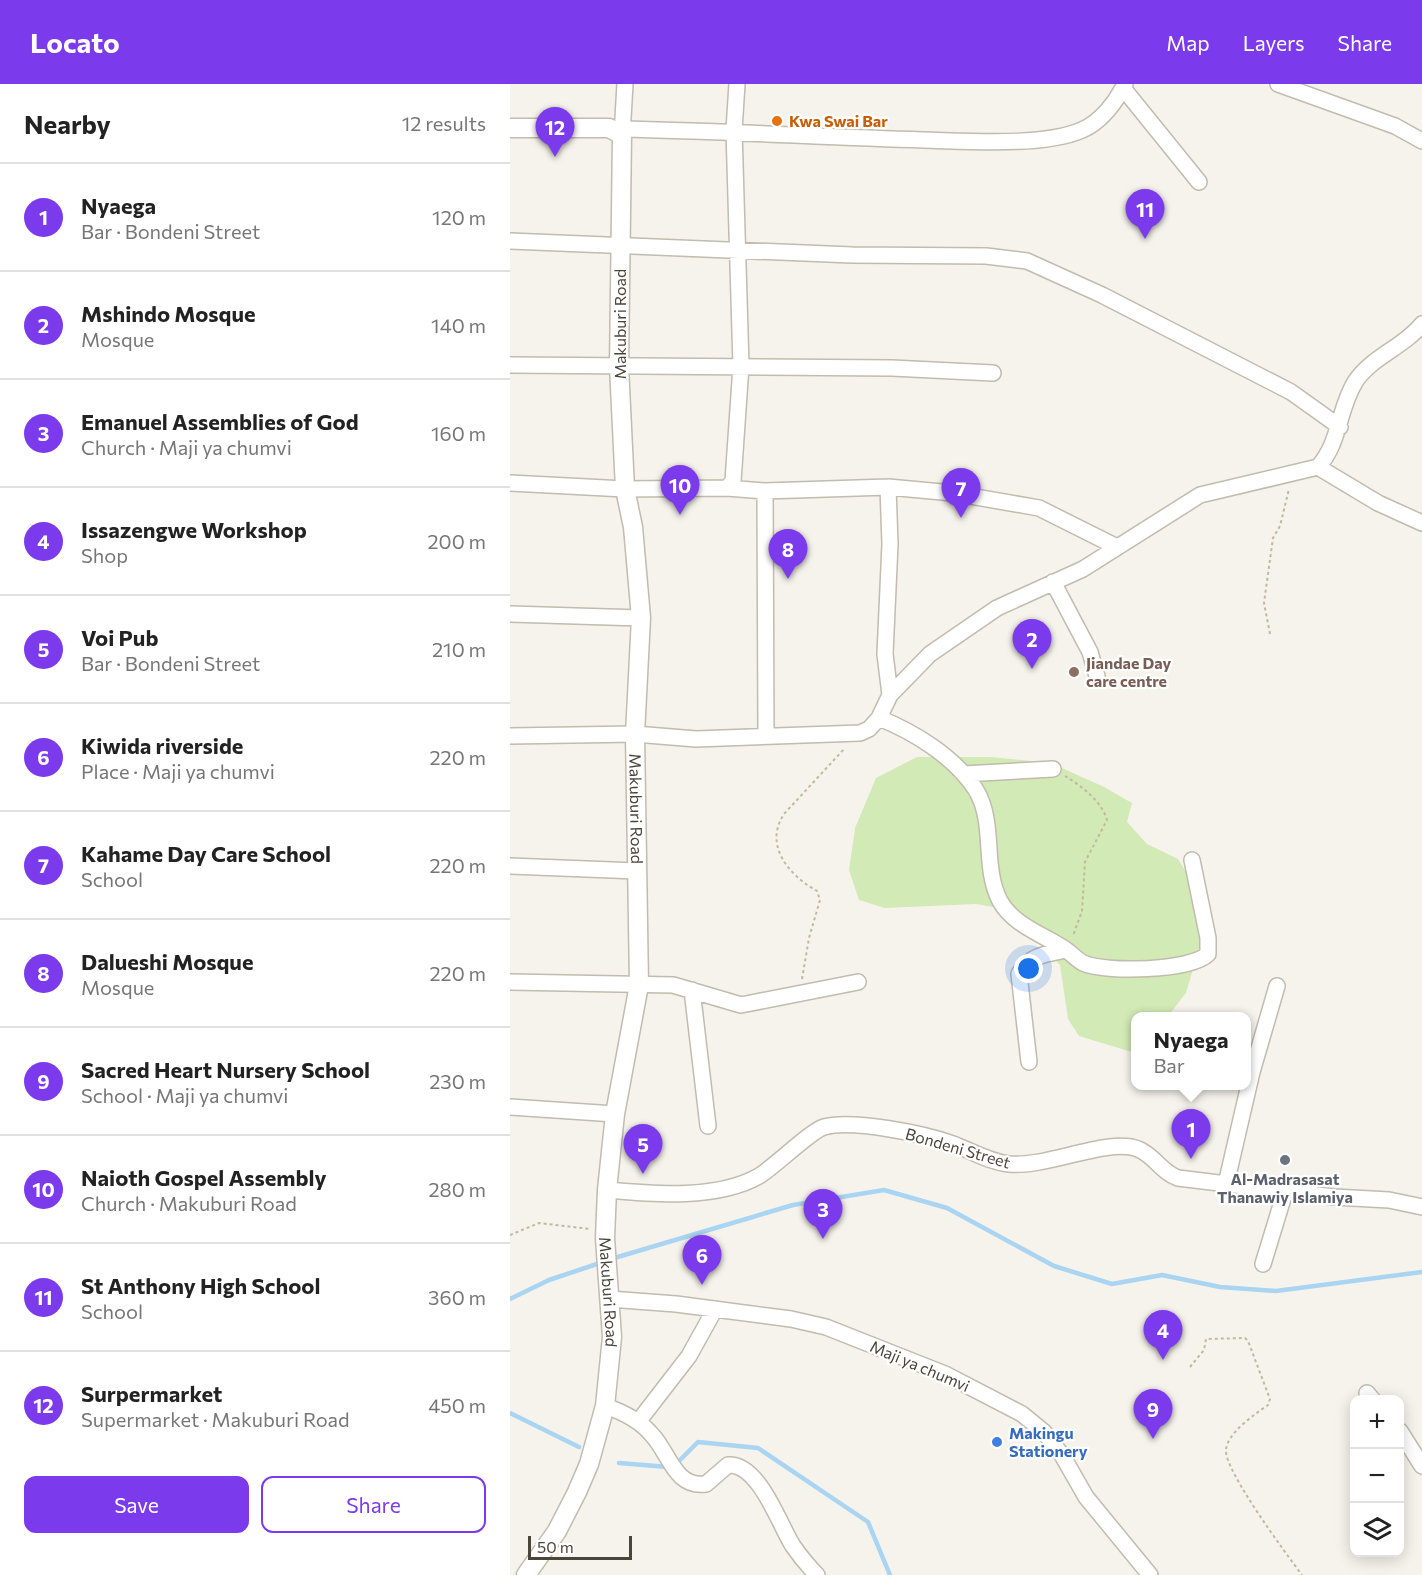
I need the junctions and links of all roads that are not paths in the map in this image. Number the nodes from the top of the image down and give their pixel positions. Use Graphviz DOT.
graph roads {
  1 [pos="625,84"];
  2 [pos="737,84"];
  3 [pos="1278,84"];
  4 [pos="1124,86"];
  5 [pos="510,128"];
  6 [pos="734,130"];
  7 [pos="622,132"];
  8 [pos="1422,141"];
  9 [pos="1199,182"];
  10 [pos="510,241"];
  11 [pos="620,243"];
  12 [pos="737,250"];
  13 [pos="1422,324"];
  14 [pos="510,365"];
  15 [pos="619,366"];
  16 [pos="741,366"];
  17 [pos="993,373"];
  18 [pos="1340,427"];
  19 [pos="1317,467"];
  20 [pos="510,483"];
  21 [pos="888,487"];
  22 [pos="727,488"];
  23 [pos="625,489"];
  24 [pos="765,491"];
  25 [pos="1422,523"];
  26 [pos="1117,547"];
  27 [pos="1053,582"];
  28 [pos="510,614"];
  29 [pos="641,618"];
  30 [pos="1097,676"];
  31 [pos="890,694"];
  32 [pos="879,718"];
  33 [pos="635,734"];
  34 [pos="510,736"];
  35 [pos="766,736"];
  36 [pos="1053,769"];
  37 [pos="964,774"];
  38 [pos="1192,860"];
  39 [pos="510,866"];
  40 [pos="636,871"];
  41 [pos="1066,950"];
  42 [pos="510,982"];
  43 [pos="858,982"];
  44 [pos="639,985"];
  45 [pos="1277,986"];
  46 [pos="692,990"];
  47 [pos="1029,1062"];
  48 [pos="1251,1076"];
  49 [pos="1248,1090"];
  50 [pos="510,1107"];
  51 [pos="615,1114"];
  52 [pos="708,1126"];
  53 [pos="1226,1184"];
  54 [pos="607,1190"];
  55 [pos="1285,1192"];
  56 [pos="1422,1207"];
  57 [pos="1263,1264"];
  58 [pos="609,1299"];
  59 [pos="715,1309"];
  60 [pos="605,1406"];
  61 [pos="638,1422"];
  62 [pos="1404,1437"];
  63 [pos="1422,1466"];
  64 [pos="526,1575"];
  65 [pos="817,1575"];
  66 [pos="1150,1575"];
  1 -- 7 [label="street"];
  2 -- 6 [label="street"];
  3 -- 8 [label="street"];
  4 -- 6 [label="street"];
  4 -- 9 [label="street"];
  5 -- 7 [label="street"];
  6 -- 7 [label="street"];
  6 -- 12 [label="street"];
  7 -- 11 [label="street, Makuburi Road"];
  10 -- 11 [label="street"];
  11 -- 12 [label="street"];
  11 -- 15 [label="street, Makuburi Road"];
  12 -- 16 [label="street"];
  12 -- 18 [label="street"];
  13 -- 18 [label="street"];
  14 -- 15 [label="street"];
  15 -- 16 [label="street"];
  15 -- 23 [label="street, Makuburi Road"];
  16 -- 17 [label="street"];
  16 -- 22 [label="street"];
  18 -- 19 [label="street"];
  19 -- 25 [label="street"];
  19 -- 26 [label="street"];
  20 -- 23 [label="street"];
  21 -- 24 [label="street"];
  21 -- 26 [label="street"];
  21 -- 31 [label="street"];
  22 -- 23 [label="street"];
  22 -- 24 [label="street"];
  23 -- 29 [label="street, Makuburi Road"];
  24 -- 35 [label="street"];
  26 -- 27 [label="street"];
  27 -- 30 [label="street"];
  27 -- 31 [label="street"];
  28 -- 29 [label="street"];
  29 -- 33 [label="street, Makuburi Road"];
  31 -- 32 [label="street"];
  32 -- 35 [label="street"];
  32 -- 37 [label="street"];
  33 -- 34 [label="street"];
  33 -- 35 [label="street"];
  33 -- 40 [label="street, Makuburi Road"];
  36 -- 37 [label="street"];
  37 -- 41 [label="street"];
  38 -- 41 [label="street"];
  39 -- 40 [label="street"];
  40 -- 44 [label="street, Makuburi Road"];
  41 -- 47 [label="street"];
  42 -- 44 [label="street"];
  43 -- 46 [label="street"];
  44 -- 46 [label="street"];
  44 -- 51 [label="street, Makuburi Road"];
  45 -- 48 [label="street"];
  46 -- 52 [label="street"];
  49 -- 53 [label="street"];
  50 -- 51 [label="street"];
  51 -- 54 [label="street, Makuburi Road"];
  53 -- 54 [label="street, Bondeni Street"];
  53 -- 55 [label="street, Bondeni Street"];
  54 -- 58 [label="street, Makuburi Road"];
  55 -- 56 [label="street, Bondeni Street"];
  55 -- 57 [label="street"];
  58 -- 59 [label="street, Maji ya chumvi"];
  58 -- 60 [label="street, Makuburi Road"];
  59 -- 61 [label="street"];
  59 -- 66 [label="street, Maji ya chumvi"];
  60 -- 61 [label="street"];
  60 -- 64 [label="street, Makuburi Road"];
  61 -- 65 [label="street"];
  62 -- 63 [label="street"];
}
